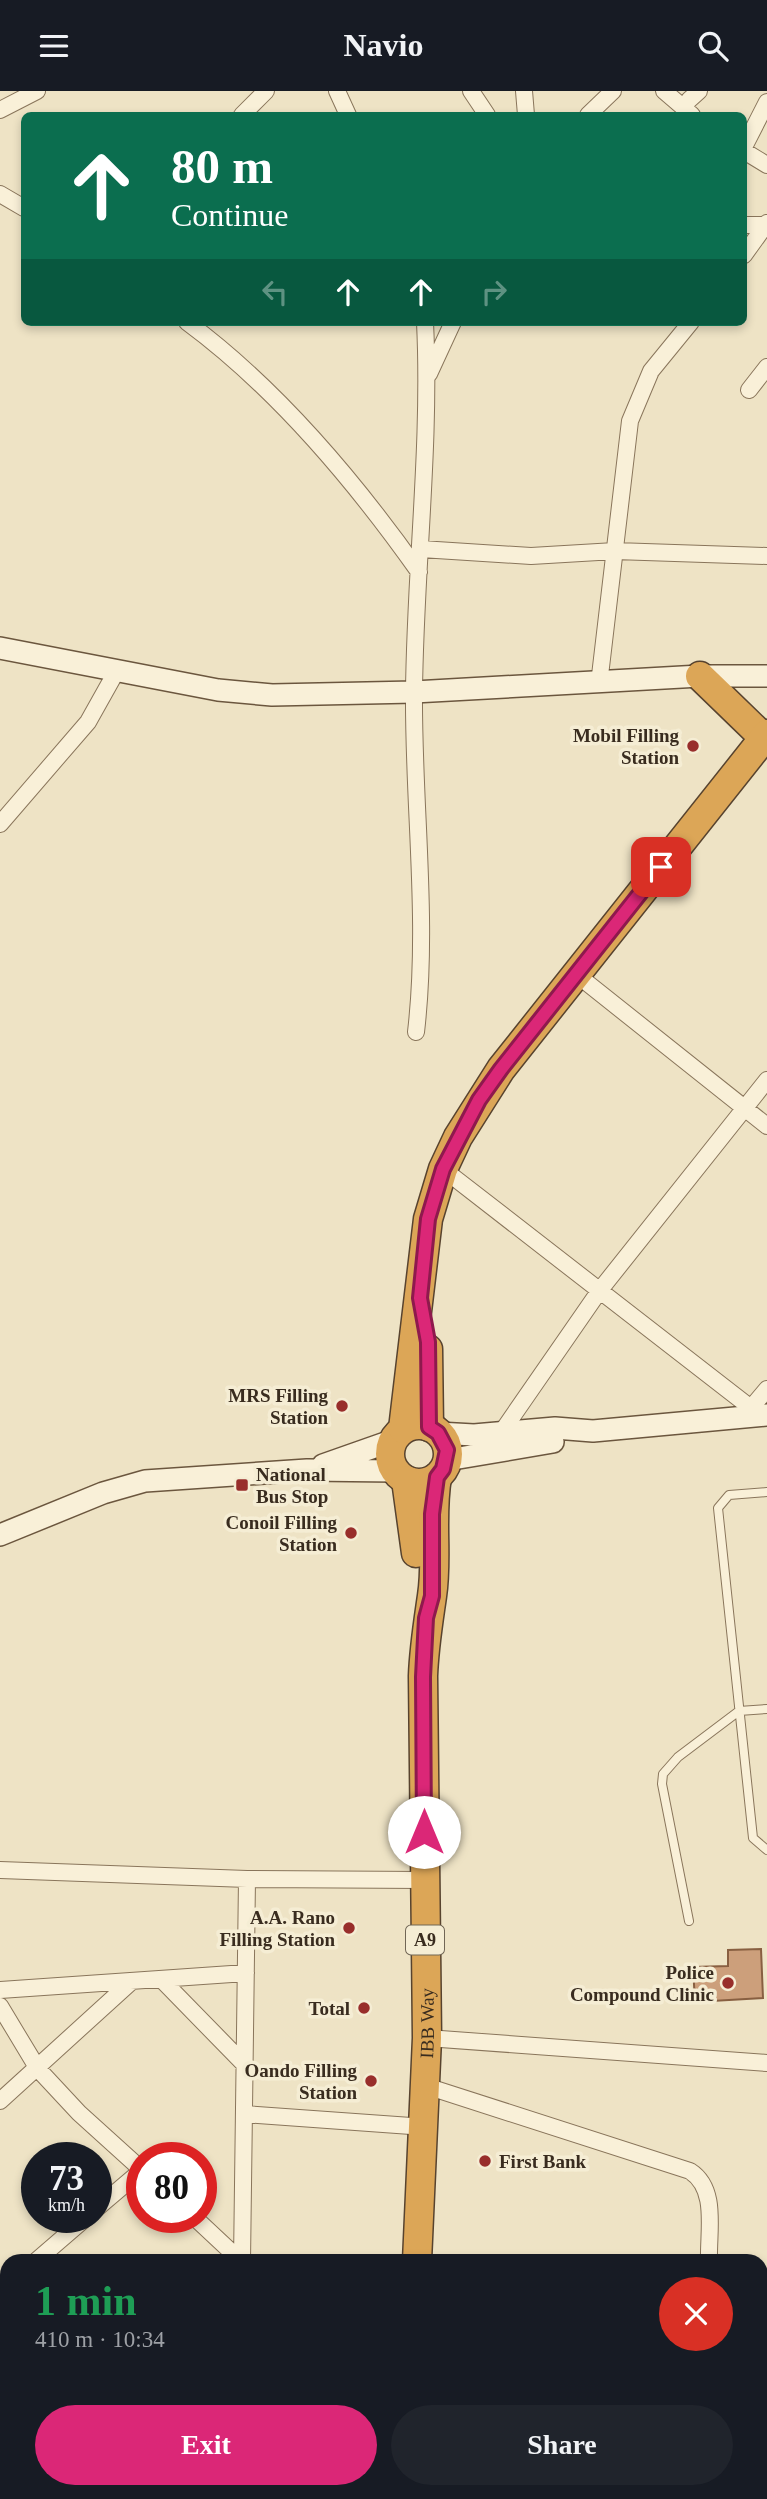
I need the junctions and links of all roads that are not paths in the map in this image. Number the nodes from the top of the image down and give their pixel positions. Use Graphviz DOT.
graph roads {
  1 [pos="37,91"];
  2 [pos="266,91"];
  3 [pos="337,91"];
  4 [pos="471,91"];
  5 [pos="524,91"];
  6 [pos="613,91"];
  7 [pos="664,91"];
  8 [pos="767,102"];
  9 [pos="692,103"];
  10 [pos="0,110"];
  11 [pos="245,112"];
  12 [pos="347,112"];
  13 [pos="481,112"];
  14 [pos="526,112"];
  15 [pos="591,112"];
  16 [pos="747,143"];
  17 [pos="747,151"];
  18 [pos="767,165"];
  19 [pos="0,194"];
  20 [pos="21,206"];
  21 [pos="766,224"];
  22 [pos="747,225"];
  23 [pos="747,251"];
  24 [pos="193,326"];
  25 [pos="425,326"];
  26 [pos="451,326"];
  27 [pos="688,326"];
  28 [pos="767,367"];
  29 [pos="428,377"];
  30 [pos="750,390"];
  31 [pos="421,549"];
  32 [pos="615,551"];
  33 [pos="767,556"];
  34 [pos="419,572"];
  35 [pos="0,648"];
  36 [pos="116,672"];
  37 [pos="700,676"];
  38 [pos="767,676"];
  39 [pos="599,684"];
  40 [pos="414,692"];
  41 [pos="765,736"];
  42 [pos="0,824"];
  43 [pos="576,974"];
  44 [pos="416,1032"];
  45 [pos="767,1080"];
  46 [pos="744,1108"];
  47 [pos="767,1126"];
  48 [pos="443,1169"];
  49 [pos="600,1290"];
  50 [pos="767,1388"];
  51 [pos="762,1412"];
  52 [pos="593,1431"];
  53 [pos="416,1432"];
  54 [pos="501,1433"];
  55 [pos="442,1468"];
  56 [pos="307,1470"];
  57 [pos="401,1476"];
  58 [pos="767,1492"];
  59 [pos="0,1535"];
  60 [pos="426,1618"];
  61 [pos="767,1709"];
  62 [pos="739,1711"];
  63 [pos="767,1850"];
  64 [pos="0,1870"];
  65 [pos="247,1879"];
  66 [pos="424,1880"];
  67 [pos="690,1921"];
  68 [pos="246,1973"];
  69 [pos="162,1979"];
  70 [pos="132,1981"];
  71 [pos="0,1990"];
  72 [pos="0,2006"];
  73 [pos="427,2038"];
  74 [pos="767,2063"];
  75 [pos="245,2065"];
  76 [pos="38,2069"];
  77 [pos="426,2086"];
  78 [pos="0,2101"];
  79 [pos="244,2114"];
  80 [pos="425,2127"];
  81 [pos="126,2156"];
  82 [pos="126,2184"];
  83 [pos="112,2195"];
  84 [pos="68,2233"];
  85 [pos="211,2233"];
  86 [pos="44,2254"];
  87 [pos="234,2254"];
  88 [pos="242,2254"];
  89 [pos="417,2254"];
  90 [pos="709,2254"];
  1 -- 10 [label="street"];
  2 -- 11 [label="street"];
  3 -- 12 [label="street"];
  4 -- 13 [label="street"];
  5 -- 14 [label="street"];
  6 -- 15 [label="street"];
  7 -- 9 [label="street"];
  8 -- 16 [label="street"];
  17 -- 18 [label="street"];
  19 -- 20 [label="street"];
  21 -- 22 [label="street"];
  21 -- 23 [label="street"];
  24 -- 34 [label="street"];
  25 -- 29 [label="street"];
  26 -- 29 [label="street"];
  27 -- 32 [label="street"];
  28 -- 30 [label="street"];
  29 -- 31 [label="street"];
  31 -- 32 [label="street"];
  31 -- 34 [label="street"];
  32 -- 33 [label="street"];
  32 -- 39 [label="street"];
  34 -- 40 [label="street"];
  35 -- 36 [label="street"];
  36 -- 40 [label="street"];
  36 -- 42 [label="street"];
  37 -- 38 [label="street"];
  37 -- 39 [label="street"];
  37 -- 41 [label="highway"];
  39 -- 40 [label="street"];
  40 -- 44 [label="street"];
  41 -- 43 [label="highway, A9"];
  43 -- 46 [label="street"];
  43 -- 48 [label="highway, A9"];
  45 -- 46 [label="street"];
  46 -- 47 [label="street"];
  46 -- 49 [label="street"];
  48 -- 49 [label="street"];
  48 -- 53 [label="highway, A9"];
  49 -- 51 [label="street"];
  49 -- 54 [label="street"];
  50 -- 51 [label="street"];
  51 -- 52 [label="street"];
  52 -- 54 [label="street"];
  52 -- 55 [label="street"];
  53 -- 54 [label="street"];
  53 -- 55 [label="highway, A9"];
  53 -- 56 [label="street"];
  53 -- 57 [label="highway, A9"];
  55 -- 57 [label="highway"];
  55 -- 60 [label="highway, A9"];
  56 -- 57 [label="street"];
  56 -- 59 [label="street"];
  57 -- 60 [label="highway, A9"];
  58 -- 62 [label="lane"];
  60 -- 66 [label="highway, IBB Way / A9"];
  61 -- 62 [label="lane"];
  62 -- 63 [label="lane"];
  62 -- 67 [label="lane"];
  64 -- 65 [label="street"];
  65 -- 66 [label="street"];
  65 -- 68 [label="street"];
  66 -- 73 [label="highway, IBB Way / A9"];
  68 -- 69 [label="street"];
  68 -- 75 [label="street"];
  69 -- 70 [label="street"];
  69 -- 75 [label="street"];
  70 -- 71 [label="street"];
  70 -- 76 [label="street"];
  72 -- 76 [label="street"];
  73 -- 74 [label="street"];
  73 -- 77 [label="highway, IBB Way / A9"];
  75 -- 79 [label="street"];
  76 -- 78 [label="street"];
  76 -- 81 [label="street"];
  77 -- 80 [label="highway, IBB Way / A9"];
  77 -- 90 [label="street"];
  79 -- 80 [label="street"];
  79 -- 88 [label="street"];
  80 -- 89 [label="highway, IBB Way / A9"];
  82 -- 83 [label="street"];
  84 -- 86 [label="street"];
  85 -- 87 [label="street"];
}
